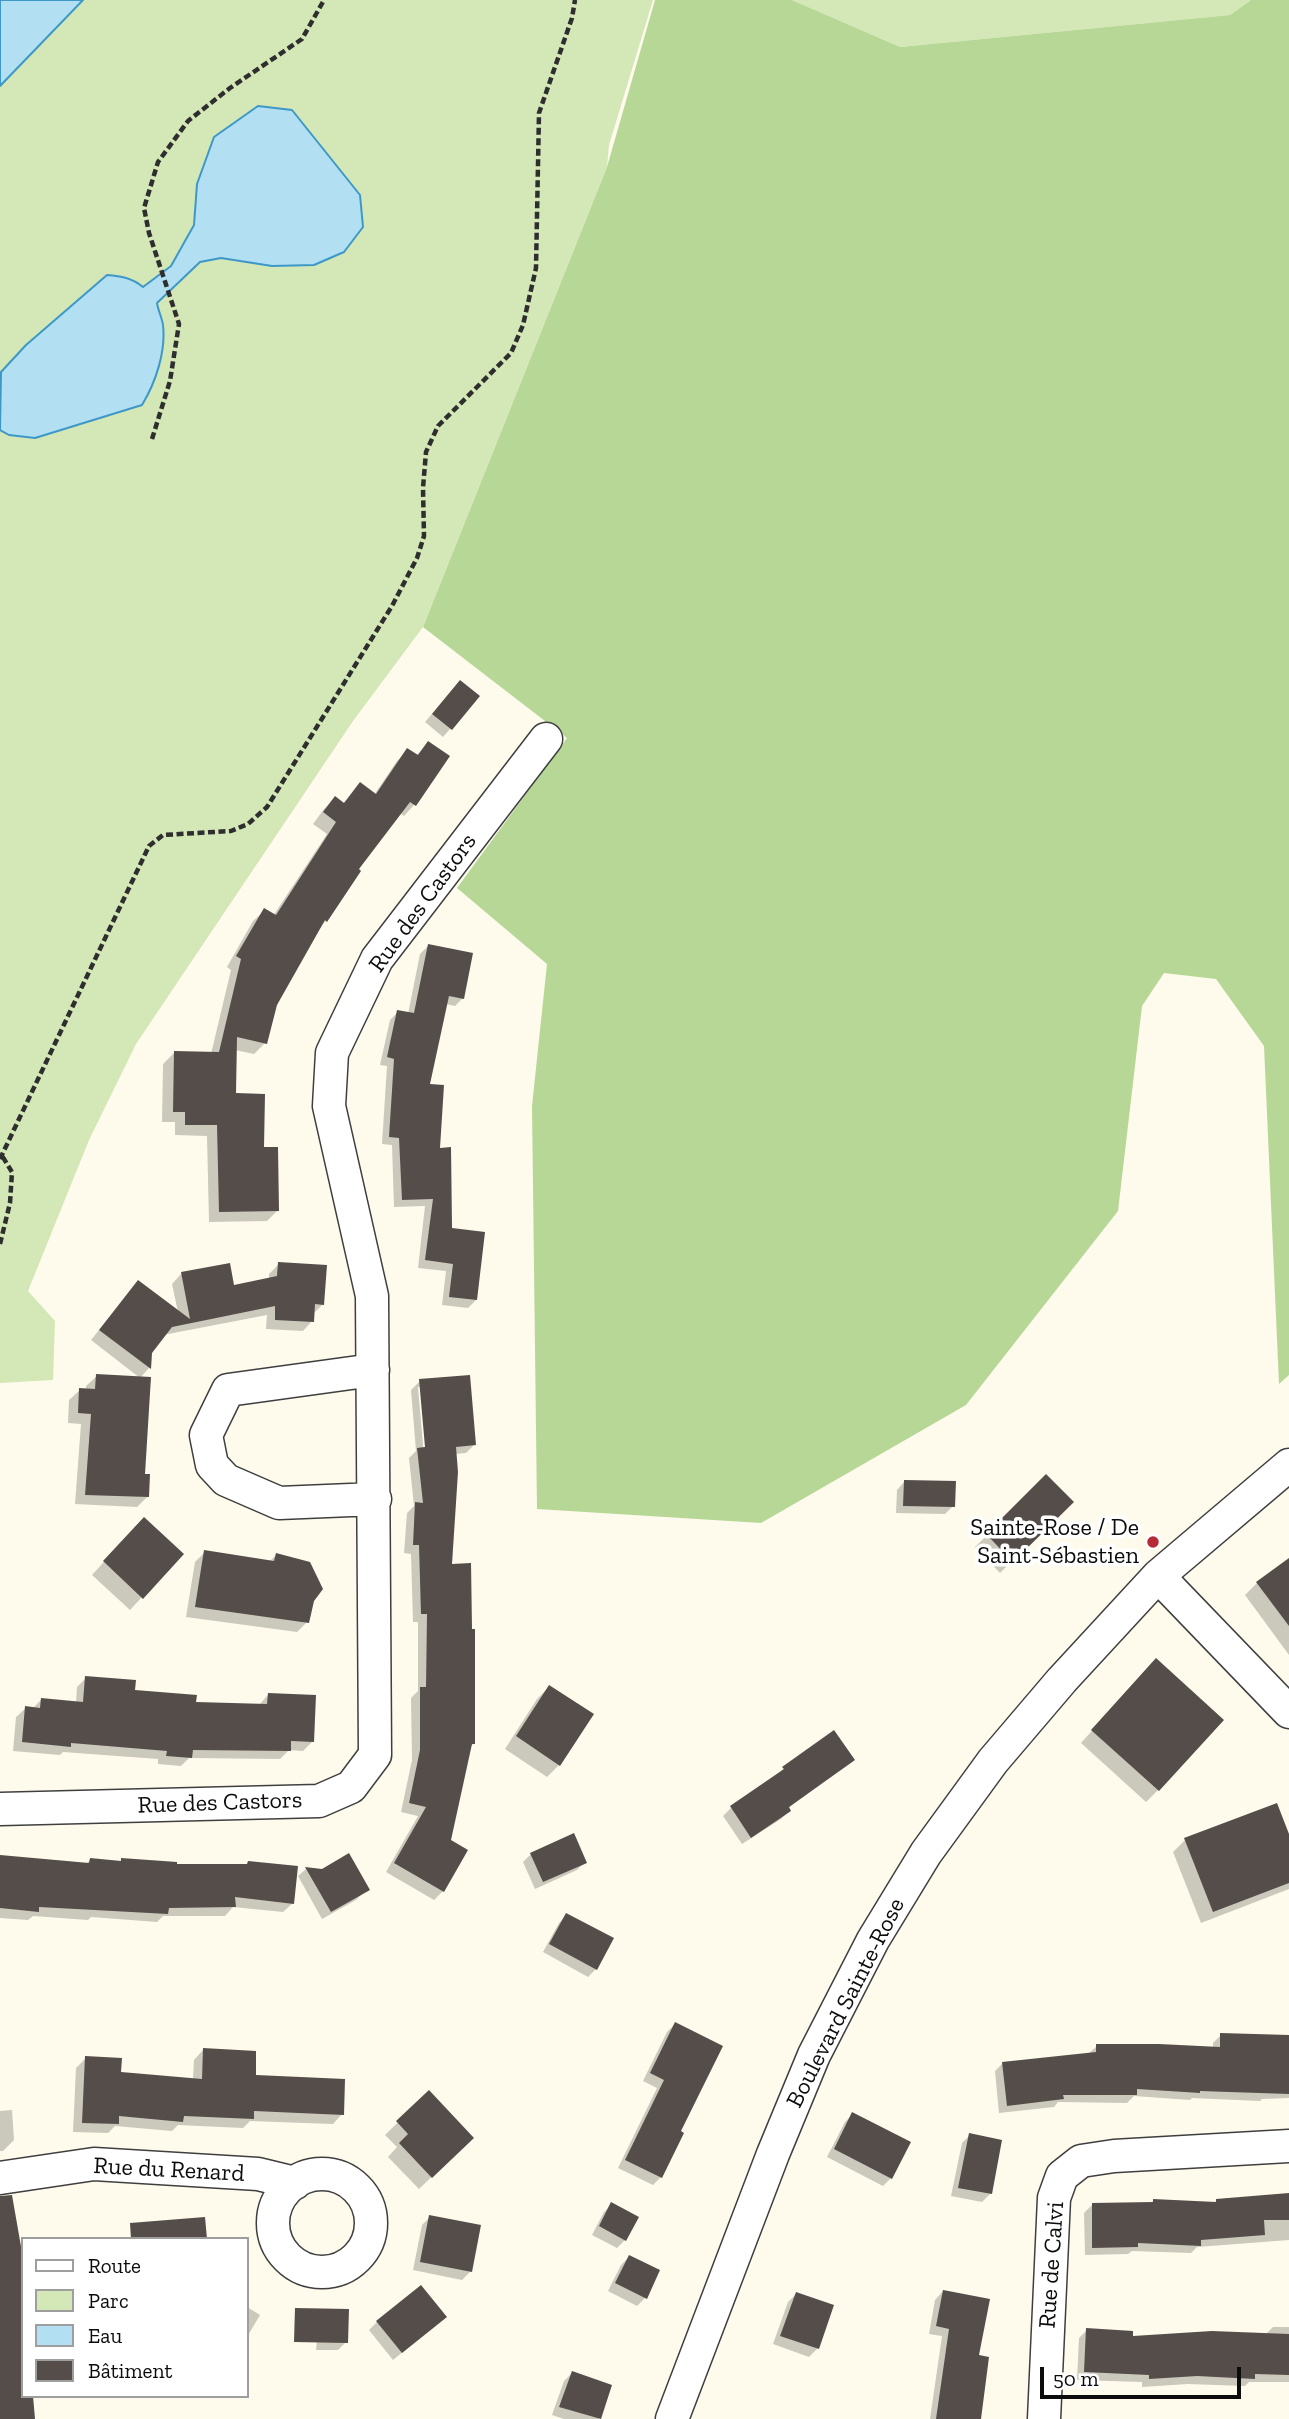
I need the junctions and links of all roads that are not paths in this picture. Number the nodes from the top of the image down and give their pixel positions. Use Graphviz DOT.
graph roads {
  1 [pos="546,739"];
  2 [pos="373,1370"];
  3 [pos="1289,1465"];
  4 [pos="374,1499"];
  5 [pos="1158,1576"];
  6 [pos="1289,1712"];
  7 [pos="0,1809"];
  8 [pos="1289,2146"];
  9 [pos="0,2178"];
  10 [pos="295,2183"];
  11 [pos="672,2419"];
  12 [pos="1044,2419"];
  1 -- 2 [label="street, Rue des Castors"];
  2 -- 4 [label="street, Rue des Castors"];
  2 -- 4 [label="street"];
  3 -- 5 [label="street, Boulevard Sainte-Rose"];
  4 -- 7 [label="street, Rue des Castors"];
  5 -- 6 [label="street"];
  5 -- 11 [label="street, Boulevard Sainte-Rose"];
  8 -- 12 [label="street, Rue de Calvi"];
  9 -- 10 [label="street, Rue du Renard"];
}
